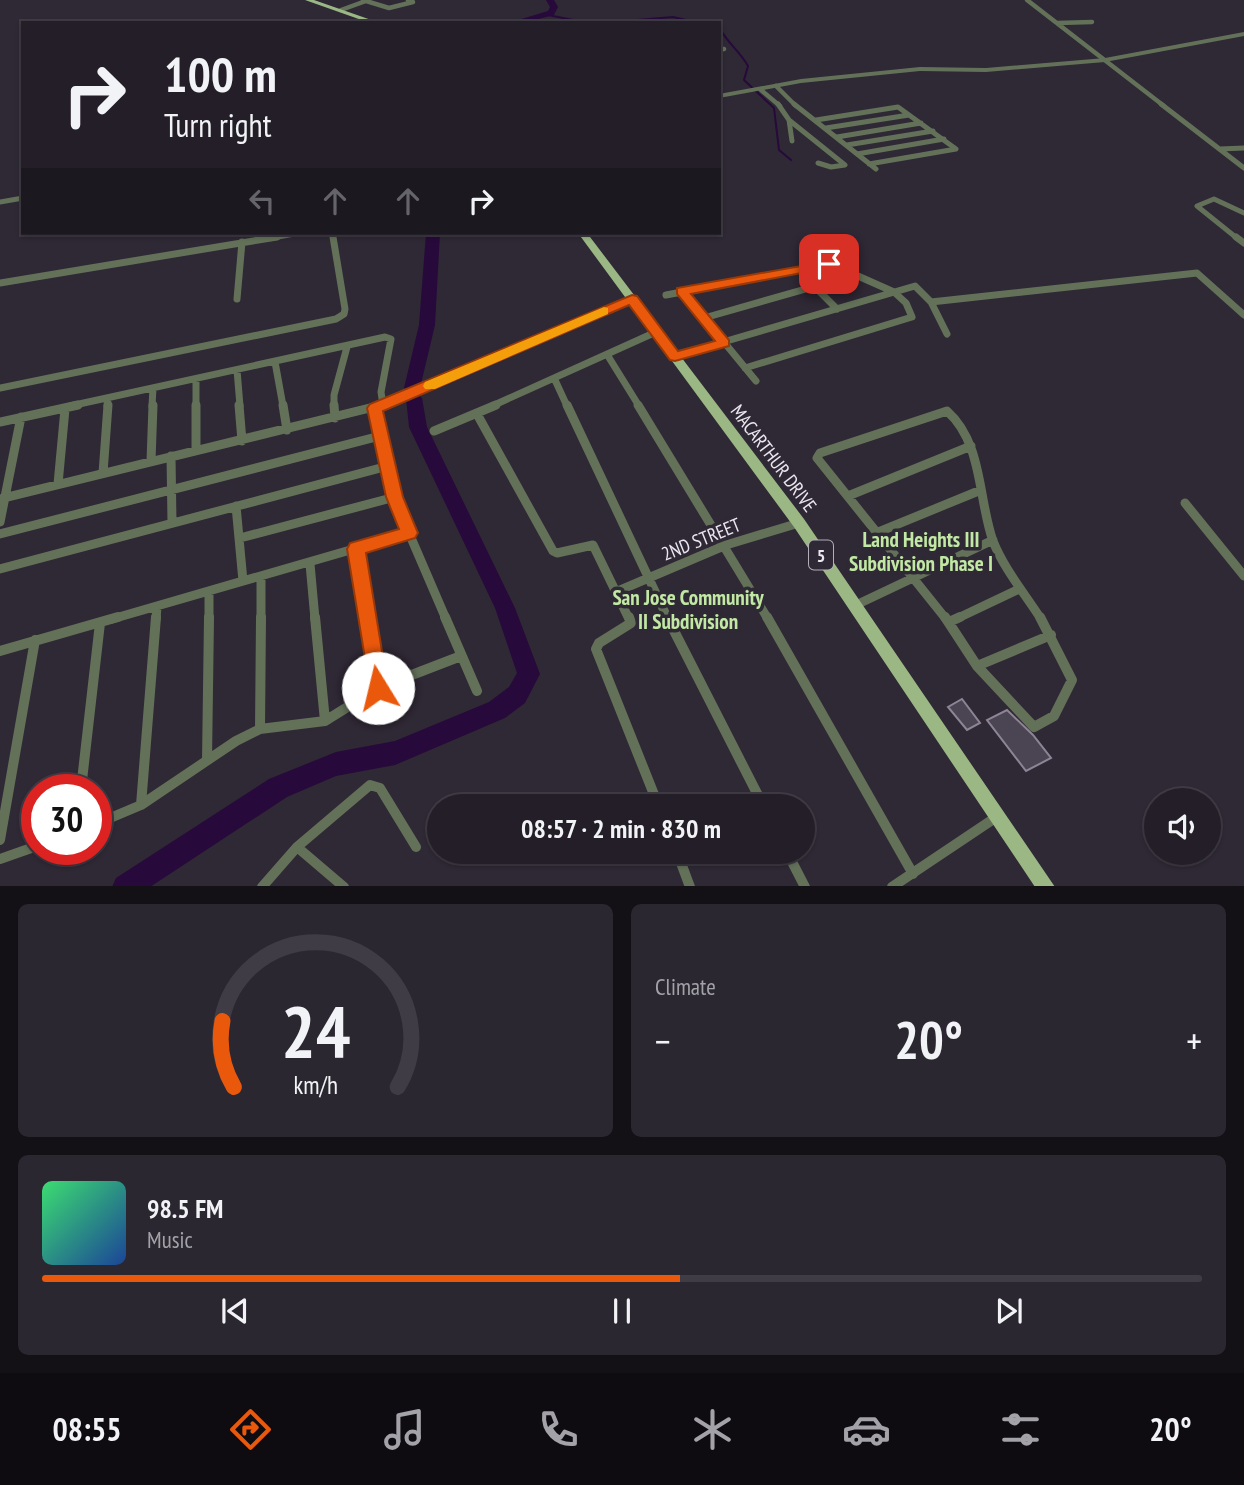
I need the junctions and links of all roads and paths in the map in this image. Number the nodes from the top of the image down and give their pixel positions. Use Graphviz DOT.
graph roads {
  1 [pos="308,0"];
  2 [pos="364,0"];
  3 [pos="408,0"];
  4 [pos="1027,0"];
  5 [pos="341,10"];
  6 [pos="371,21"];
  7 [pos="1092,22"];
  8 [pos="1057,23"];
  9 [pos="1244,34"];
  10 [pos="1105,60"];
  11 [pos="776,86"];
  12 [pos="759,90"];
  13 [pos="721,95"];
  14 [pos="909,115"];
  15 [pos="789,120"];
  16 [pos="816,120"];
  17 [pos="921,123"];
  18 [pos="827,128"];
  19 [pos="933,131"];
  20 [pos="837,137"];
  21 [pos="944,139"];
  22 [pos="792,141"];
  23 [pos="847,145"];
  24 [pos="1244,148"];
  25 [pos="1220,149"];
  26 [pos="858,154"];
  27 [pos="818,163"];
  28 [pos="869,164"];
  29 [pos="1244,168"];
  30 [pos="876,169"];
  31 [pos="21,198"];
  32 [pos="0,202"];
  33 [pos="1244,213"];
  34 [pos="287,235"];
  35 [pos="332,235"];
  36 [pos="584,235"];
  37 [pos="242,242"];
  38 [pos="1244,243"];
  39 [pos="855,275"];
  40 [pos="0,283"];
  41 [pos="814,286"];
  42 [pos="682,291"];
  43 [pos="894,292"];
  44 [pos="666,295"];
  45 [pos="237,299"];
  46 [pos="632,299"];
  47 [pos="931,302"];
  48 [pos="837,309"];
  49 [pos="1244,315"];
  50 [pos="704,318"];
  51 [pos="656,332"];
  52 [pos="947,334"];
  53 [pos="724,343"];
  54 [pos="346,347"];
  55 [pos="608,356"];
  56 [pos="675,356"];
  57 [pos="275,362"];
  58 [pos="745,368"];
  59 [pos="237,370"];
  60 [pos="196,380"];
  61 [pos="555,380"];
  62 [pos="756,381"];
  63 [pos="0,388"];
  64 [pos="153,388"];
  65 [pos="108,399"];
  66 [pos="379,407"];
  67 [pos="65,409"];
  68 [pos="477,414"];
  69 [pos="21,417"];
  70 [pos="335,418"];
  71 [pos="0,422"];
  72 [pos="287,430"];
  73 [pos="434,431"];
  74 [pos="380,436"];
  75 [pos="242,441"];
  76 [pos="971,446"];
  77 [pos="196,450"];
  78 [pos="171,456"];
  79 [pos="151,461"];
  80 [pos="388,466"];
  81 [pos="103,473"];
  82 [pos="58,484"];
  83 [pos="981,490"];
  84 [pos="172,492"];
  85 [pos="848,496"];
  86 [pos="395,497"];
  87 [pos="2,498"];
  88 [pos="1185,503"];
  89 [pos="236,506"];
  90 [pos="0,522"];
  91 [pos="172,523"];
  92 [pos="799,523"];
  93 [pos="409,533"];
  94 [pos="876,533"];
  95 [pos="0,534"];
  96 [pos="240,538"];
  97 [pos="993,540"];
  98 [pos="726,545"];
  99 [pos="356,549"];
  100 [pos="310,564"];
  101 [pos="0,569"];
  102 [pos="1242,572"];
  103 [pos="914,576"];
  104 [pos="261,578"];
  105 [pos="648,579"];
  106 [pos="243,581"];
  107 [pos="1019,589"];
  108 [pos="618,591"];
  109 [pos="209,592"];
  110 [pos="856,605"];
  111 [pos="157,607"];
  112 [pos="949,622"];
  113 [pos="100,623"];
  114 [pos="1051,635"];
  115 [pos="35,640"];
  116 [pos="0,651"];
  117 [pos="461,656"];
  118 [pos="977,666"];
  119 [pos="378,688"];
  120 [pos="477,691"];
  121 [pos="325,722"];
  122 [pos="260,729"];
  123 [pos="207,761"];
  124 [pos="83,774"];
  125 [pos="654,794"];
  126 [pos="757,794"];
  127 [pos="141,805"];
  128 [pos="998,816"];
  129 [pos="112,817"];
  130 [pos="0,840"];
  131 [pos="297,847"];
  132 [pos="416,847"];
  133 [pos="21,852"];
  134 [pos="0,859"];
  135 [pos="681,864"];
  136 [pos="794,864"];
  137 [pos="913,874"];
  138 [pos="263,886"];
  139 [pos="343,886"];
  140 [pos="690,886"];
  141 [pos="805,886"];
  142 [pos="894,886"];
  143 [pos="1045,886"];
  1 -- 5 [label="main road"];
  2 -- 3 [label="street"];
  2 -- 5 [label="street"];
  4 -- 8 [label="street"];
  5 -- 6 [label="main road"];
  7 -- 8 [label="street"];
  8 -- 10 [label="street"];
  9 -- 10 [label="street"];
  10 -- 11 [label="street"];
  10 -- 25 [label="street"];
  11 -- 12 [label="street"];
  11 -- 16 [label="street"];
  12 -- 13 [label="street"];
  12 -- 15 [label="street"];
  14 -- 16 [label="street"];
  14 -- 17 [label="street"];
  14 -- 18 [label="street"];
  15 -- 22 [label="street"];
  15 -- 27 [label="street"];
  16 -- 18 [label="street"];
  17 -- 19 [label="street"];
  17 -- 20 [label="street"];
  18 -- 20 [label="street"];
  19 -- 21 [label="street"];
  19 -- 23 [label="street"];
  20 -- 23 [label="street"];
  21 -- 26 [label="street"];
  21 -- 28 [label="street"];
  23 -- 26 [label="street"];
  24 -- 25 [label="street"];
  25 -- 29 [label="street"];
  26 -- 28 [label="street"];
  28 -- 30 [label="street"];
  31 -- 32 [label="street"];
  33 -- 38 [label="street"];
  34 -- 37 [label="street"];
  35 -- 63 [label="street"];
  36 -- 46 [label="main road, MACARTHUR DRIVE / 5"];
  37 -- 40 [label="street"];
  37 -- 45 [label="street"];
  39 -- 41 [label="street"];
  39 -- 42 [label="street"];
  39 -- 43 [label="street"];
  41 -- 48 [label="street"];
  41 -- 50 [label="street"];
  42 -- 44 [label="street"];
  42 -- 50 [label="street"];
  43 -- 47 [label="street"];
  43 -- 48 [label="street"];
  43 -- 58 [label="street"];
  46 -- 51 [label="main road, MACARTHUR DRIVE / 5"];
  46 -- 66 [label="street"];
  47 -- 49 [label="street"];
  47 -- 52 [label="street"];
  48 -- 53 [label="street"];
  50 -- 53 [label="street"];
  51 -- 55 [label="street"];
  51 -- 56 [label="main road, MACARTHUR DRIVE / 5"];
  53 -- 56 [label="street"];
  53 -- 58 [label="street"];
  54 -- 57 [label="street"];
  54 -- 66 [label="street"];
  54 -- 70 [label="street"];
  55 -- 61 [label="street"];
  55 -- 98 [label="street"];
  56 -- 92 [label="main road, MACARTHUR DRIVE / 5"];
  57 -- 59 [label="street"];
  57 -- 72 [label="street"];
  58 -- 62 [label="street"];
  59 -- 60 [label="street"];
  59 -- 75 [label="street"];
  60 -- 64 [label="street"];
  60 -- 77 [label="street"];
  61 -- 68 [label="street"];
  61 -- 105 [label="street"];
  64 -- 65 [label="street"];
  64 -- 79 [label="street"];
  65 -- 67 [label="street"];
  65 -- 81 [label="street"];
  66 -- 70 [label="street"];
  66 -- 74 [label="street"];
  67 -- 69 [label="street"];
  67 -- 82 [label="street"];
  68 -- 73 [label="street"];
  68 -- 108 [label="street"];
  69 -- 71 [label="street"];
  69 -- 87 [label="street"];
  70 -- 72 [label="street"];
  72 -- 75 [label="street"];
  74 -- 80 [label="street"];
  74 -- 84 [label="street"];
  75 -- 77 [label="street"];
  76 -- 83 [label="street"];
  76 -- 85 [label="street"];
  76 -- 85 [label="street"];
  77 -- 78 [label="street"];
  78 -- 79 [label="street"];
  78 -- 84 [label="street"];
  79 -- 81 [label="street"];
  80 -- 86 [label="street"];
  80 -- 89 [label="street"];
  81 -- 82 [label="street"];
  82 -- 87 [label="street"];
  83 -- 94 [label="street"];
  83 -- 97 [label="street"];
  84 -- 91 [label="street"];
  84 -- 95 [label="street"];
  85 -- 94 [label="street"];
  86 -- 93 [label="street"];
  86 -- 96 [label="street"];
  87 -- 90 [label="street"];
  88 -- 102 [label="street"];
  89 -- 91 [label="street"];
  89 -- 96 [label="street"];
  91 -- 101 [label="street"];
  92 -- 98 [label="street, 2ND STREET"];
  92 -- 110 [label="main road, MACARTHUR DRIVE / 5"];
  93 -- 99 [label="street"];
  93 -- 117 [label="street"];
  94 -- 103 [label="street"];
  96 -- 106 [label="street"];
  97 -- 103 [label="street"];
  97 -- 107 [label="street"];
  98 -- 105 [label="street, 2ND STREET"];
  98 -- 137 [label="street"];
  99 -- 100 [label="street"];
  99 -- 119 [label="street"];
  100 -- 104 [label="street"];
  100 -- 121 [label="street"];
  103 -- 110 [label="street"];
  103 -- 112 [label="street"];
  104 -- 106 [label="street"];
  104 -- 122 [label="street"];
  105 -- 108 [label="street, 2ND STREET"];
  105 -- 126 [label="street"];
  106 -- 109 [label="street"];
  107 -- 112 [label="street"];
  107 -- 114 [label="street"];
  108 -- 125 [label="street"];
  109 -- 111 [label="street"];
  109 -- 123 [label="street"];
  110 -- 128 [label="main road, MACARTHUR DRIVE / 5"];
  111 -- 113 [label="street"];
  111 -- 127 [label="street"];
  112 -- 118 [label="street"];
  113 -- 115 [label="street"];
  113 -- 124 [label="street"];
  114 -- 118 [label="street"];
  114 -- 118 [label="street"];
  115 -- 116 [label="street"];
  115 -- 130 [label="street"];
  117 -- 119 [label="street"];
  117 -- 120 [label="street"];
  119 -- 121 [label="street"];
  121 -- 122 [label="street"];
  122 -- 123 [label="street"];
  123 -- 127 [label="street"];
  127 -- 129 [label="street"];
  128 -- 137 [label="street"];
  128 -- 143 [label="main road, MACARTHUR DRIVE / 5"];
  131 -- 132 [label="street"];
  131 -- 138 [label="street"];
  131 -- 139 [label="street"];
  133 -- 134 [label="street"];
  135 -- 140 [label="street"];
  136 -- 141 [label="street"];
  137 -- 142 [label="street"];
}
